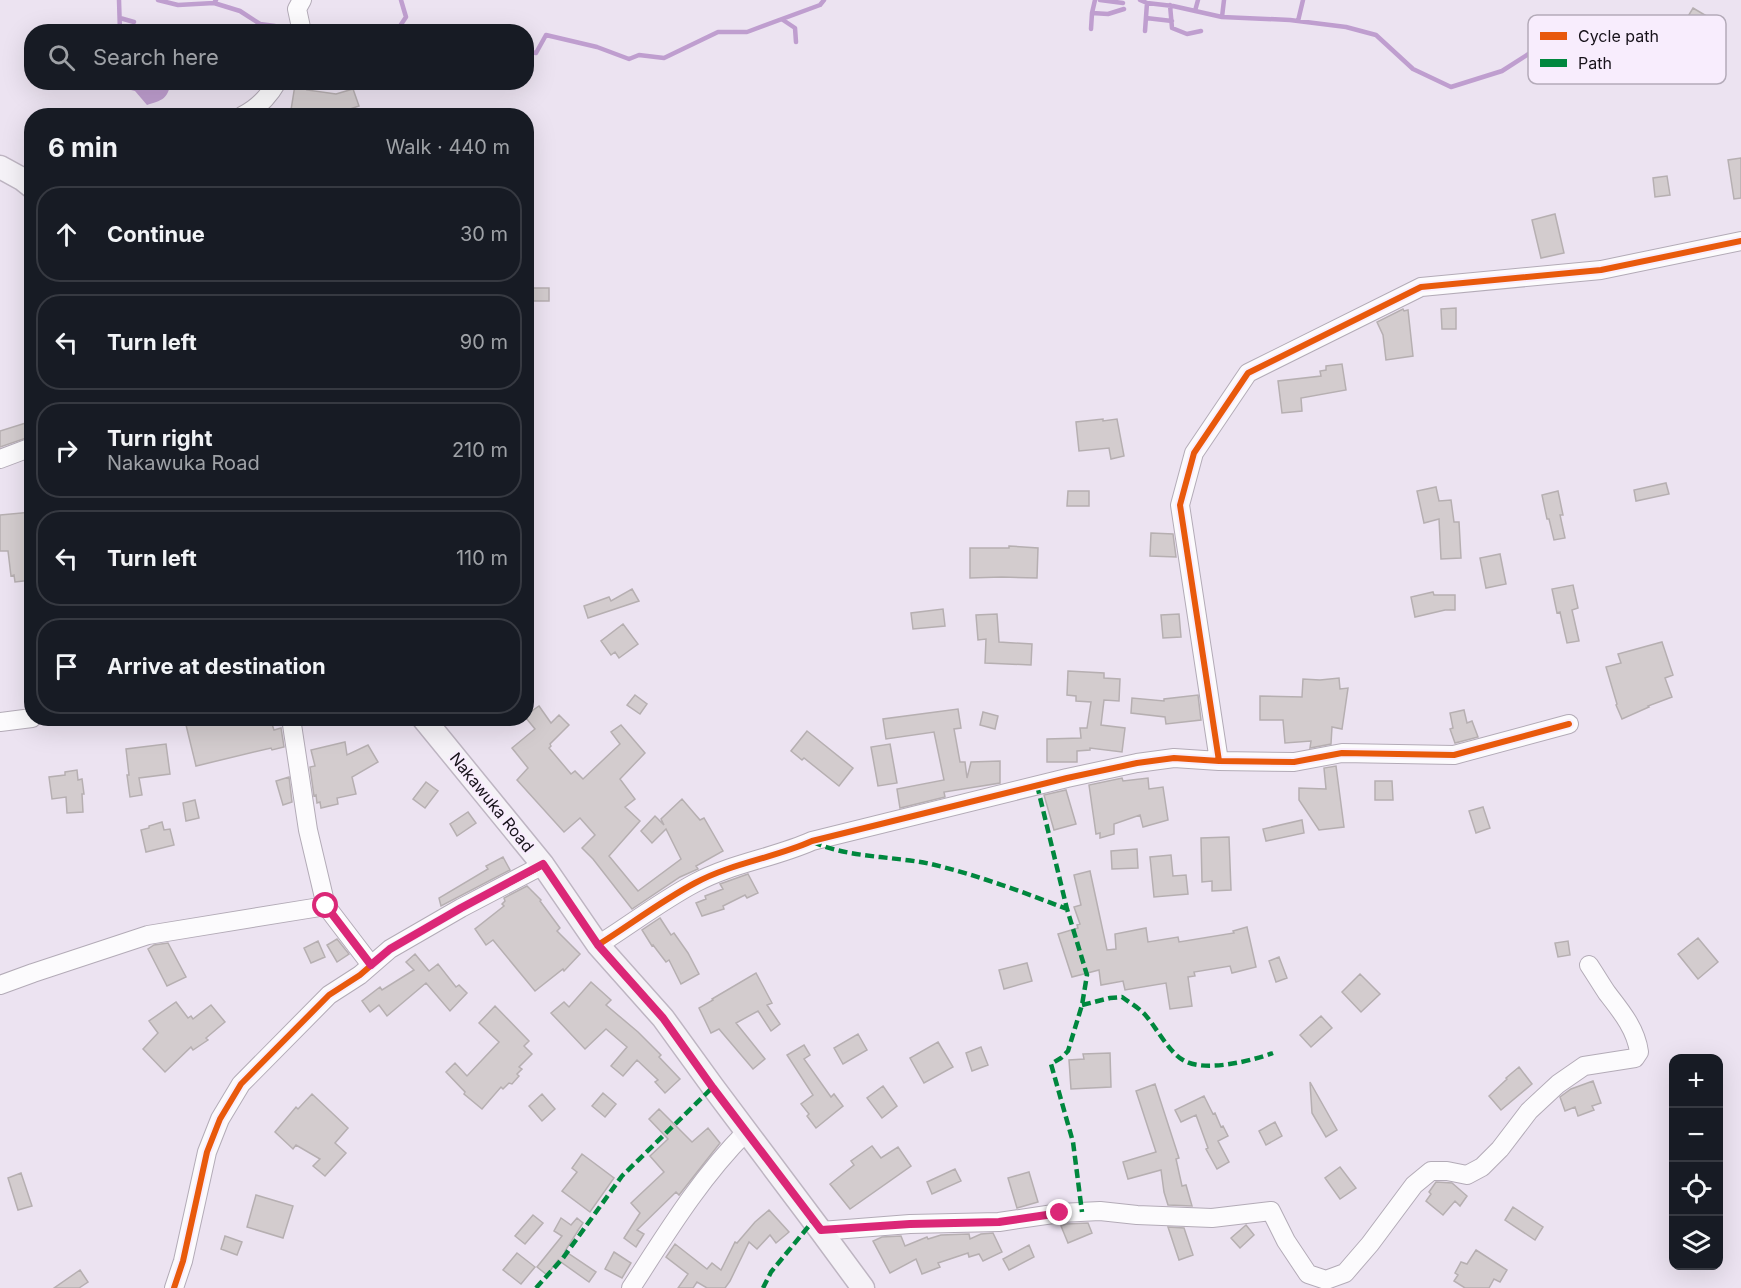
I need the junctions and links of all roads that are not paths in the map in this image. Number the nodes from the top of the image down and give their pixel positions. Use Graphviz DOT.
graph roads {
  1 [pos="302,0"];
  2 [pos="300,24"];
  3 [pos="272,90"];
  4 [pos="253,108"];
  5 [pos="0,167"];
  6 [pos="24,178"];
  7 [pos="1741,241"];
  8 [pos="24,450"];
  9 [pos="0,459"];
  10 [pos="24,719"];
  11 [pos="0,722"];
  12 [pos="1569,724"];
  13 [pos="292,726"];
  14 [pos="430,726"];
  15 [pos="1219,762"];
  16 [pos="543,864"];
  17 [pos="326,906"];
  18 [pos="598,945"];
  19 [pos="371,965"];
  20 [pos="1589,965"];
  21 [pos="0,985"];
  22 [pos="746,1132"];
  23 [pos="821,1230"];
  24 [pos="174,1288"];
  25 [pos="631,1288"];
  26 [pos="862,1288"];
  1 -- 2 [label="street"];
  3 -- 4 [label="street"];
  5 -- 6 [label="main road"];
  7 -- 15 [label="street"];
  8 -- 9 [label="street"];
  10 -- 11 [label="street"];
  12 -- 15 [label="street"];
  13 -- 17 [label="street"];
  14 -- 16 [label="main road, Nakawuka Road"];
  15 -- 18 [label="street"];
  16 -- 18 [label="main road, Nakawuka Road"];
  16 -- 19 [label="street"];
  17 -- 19 [label="street"];
  17 -- 21 [label="street"];
  18 -- 22 [label="main road, Nakawuka Road"];
  19 -- 24 [label="street"];
  20 -- 23 [label="street"];
  22 -- 23 [label="main road, Nakawuka Road"];
  22 -- 25 [label="street"];
  23 -- 26 [label="main road, Nakawuka Road"];
}
